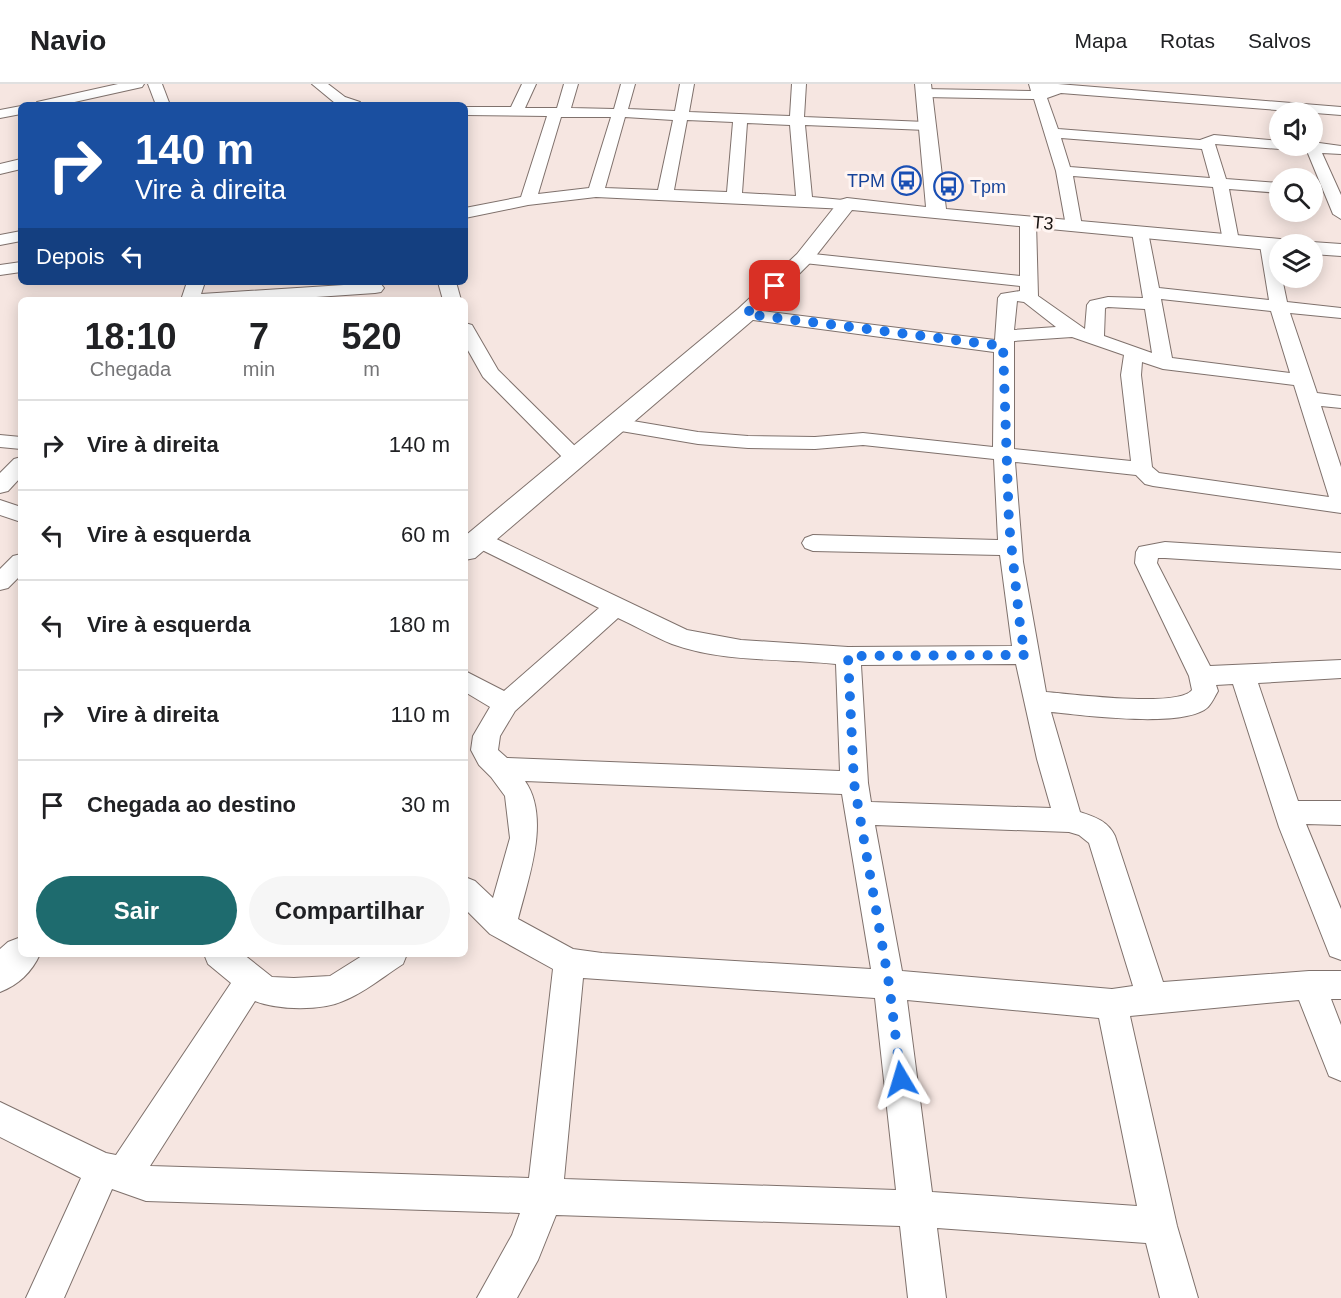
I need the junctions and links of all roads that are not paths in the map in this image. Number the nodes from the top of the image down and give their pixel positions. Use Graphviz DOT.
graph roads {
  1 [pos="137,84"];
  2 [pos="155,84"];
  3 [pos="319,84"];
  4 [pos="343,84"];
  5 [pos="529,84"];
  6 [pos="571,84"];
  7 [pos="628,84"];
  8 [pos="687,84"];
  9 [pos="799,84"];
  10 [pos="924,88"];
  11 [pos="1038,88"];
  12 [pos="328,101"];
  13 [pos="56,102"];
  14 [pos="162,102"];
  15 [pos="1269,107"];
  16 [pos="18,111"];
  17 [pos="468,111"];
  18 [pos="1323,111"];
  19 [pos="1341,111"];
  20 [pos="516,112"];
  21 [pos="559,112"];
  22 [pos="620,113"];
  23 [pos="0,114"];
  24 [pos="681,116"];
  25 [pos="740,118"];
  26 [pos="796,120"];
  27 [pos="926,126"];
  28 [pos="1053,133"];
  29 [pos="1269,144"];
  30 [pos="1207,145"];
  31 [pos="1323,148"];
  32 [pos="1341,150"];
  33 [pos="1317,156"];
  34 [pos="18,165"];
  35 [pos="0,169"];
  36 [pos="1064,171"];
  37 [pos="1220,184"];
  38 [pos="1269,187"];
  39 [pos="596,192"];
  40 [pos="1336,192"];
  41 [pos="665,196"];
  42 [pos="734,197"];
  43 [pos="528,200"];
  44 [pos="804,200"];
  45 [pos="847,204"];
  46 [pos="468,212"];
  47 [pos="937,214"];
  48 [pos="1341,214"];
  49 [pos="1028,222"];
  50 [pos="1074,226"];
  51 [pos="1140,232"];
  52 [pos="18,237"];
  53 [pos="0,240"];
  54 [pos="1232,241"];
  55 [pos="1269,245"];
  56 [pos="1323,249"];
  57 [pos="1341,250"];
  58 [pos="804,258"];
  59 [pos="18,267"];
  60 [pos="0,270"];
  61 [pos="1277,288"];
  62 [pos="1028,290"];
  63 [pos="367,292"];
  64 [pos="256,297"];
  65 [pos="1152,299"];
  66 [pos="1279,307"];
  67 [pos="1341,313"];
  68 [pos="746,314"];
  69 [pos="1074,331"];
  70 [pos="468,334"];
  71 [pos="1095,338"];
  72 [pos="1003,341"];
  73 [pos="1134,353"];
  74 [pos="1163,363"];
  75 [pos="1305,389"];
  76 [pos="1341,402"];
  77 [pos="615,424"];
  78 [pos="0,441"];
  79 [pos="18,443"];
  80 [pos="1005,454"];
  81 [pos="576,458"];
  82 [pos="18,467"];
  83 [pos="1142,469"];
  84 [pos="0,486"];
  85 [pos="1341,500"];
  86 [pos="1341,506"];
  87 [pos="0,507"];
  88 [pos="18,514"];
  89 [pos="813,543"];
  90 [pos="472,545"];
  91 [pos="1012,548"];
  92 [pos="1341,561"];
  93 [pos="18,565"];
  94 [pos="0,582"];
  95 [pos="616,606"];
  96 [pos="1026,655"];
  97 [pos="848,656"];
  98 [pos="1341,669"];
  99 [pos="1242,674"];
  100 [pos="1202,676"];
  101 [pos="468,682"];
  102 [pos="1037,701"];
  103 [pos="506,705"];
  104 [pos="501,769"];
  105 [pos="856,798"];
  106 [pos="1290,812"];
  107 [pos="1341,813"];
  108 [pos="1069,820"];
  109 [pos="468,895"];
  110 [pos="501,925"];
  111 [pos="1341,946"];
  112 [pos="18,957"];
  113 [pos="223,957"];
  114 [pos="387,957"];
  115 [pos="569,962"];
  116 [pos="0,974"];
  117 [pos="251,980"];
  118 [pos="889,984"];
  119 [pos="1309,985"];
  120 [pos="1341,985"];
  121 [pos="1152,998"];
  122 [pos="1112,1004"];
  123 [pos="1341,1065"];
  124 [pos="0,1119"];
  125 [pos="113,1172"];
  126 [pos="545,1196"];
  127 [pos="917,1209"];
  128 [pos="1159,1226"];
  129 [pos="45,1298"];
  130 [pos="496,1298"];
  131 [pos="927,1298"];
  132 [pos="1179,1298"];
  1 -- 13 [label="street"];
  2 -- 14 [label="street"];
  3 -- 12 [label="street"];
  4 -- 12 [label="street"];
  5 -- 20 [label="street"];
  6 -- 21 [label="street"];
  7 -- 22 [label="street"];
  8 -- 24 [label="street"];
  9 -- 26 [label="street"];
  10 -- 11 [label="street"];
  10 -- 27 [label="street"];
  11 -- 15 [label="street"];
  11 -- 28 [label="street"];
  16 -- 23 [label="street"];
  17 -- 20 [label="street"];
  18 -- 19 [label="street"];
  20 -- 21 [label="street"];
  21 -- 22 [label="street"];
  21 -- 43 [label="street"];
  22 -- 24 [label="street"];
  22 -- 39 [label="street"];
  24 -- 25 [label="street"];
  24 -- 41 [label="street"];
  25 -- 26 [label="street"];
  25 -- 42 [label="street"];
  26 -- 27 [label="street"];
  26 -- 44 [label="street"];
  27 -- 47 [label="street"];
  28 -- 30 [label="street"];
  28 -- 36 [label="street"];
  29 -- 30 [label="street"];
  30 -- 37 [label="street"];
  31 -- 32 [label="street"];
  33 -- 40 [label="street"];
  34 -- 35 [label="street"];
  36 -- 37 [label="street"];
  36 -- 50 [label="street"];
  37 -- 38 [label="street"];
  37 -- 54 [label="street"];
  39 -- 41 [label="street"];
  39 -- 43 [label="street"];
  40 -- 48 [label="street"];
  41 -- 42 [label="street"];
  42 -- 44 [label="street"];
  43 -- 46 [label="street"];
  44 -- 45 [label="street"];
  45 -- 47 [label="street, T3"];
  45 -- 58 [label="street"];
  47 -- 49 [label="street, T3"];
  49 -- 50 [label="street, T3"];
  49 -- 62 [label="street"];
  50 -- 51 [label="street, T3"];
  51 -- 54 [label="street, T3"];
  51 -- 65 [label="street"];
  52 -- 53 [label="street"];
  54 -- 55 [label="street, T3"];
  56 -- 57 [label="street"];
  58 -- 62 [label="street"];
  58 -- 68 [label="street"];
  59 -- 60 [label="street"];
  61 -- 66 [label="street"];
  62 -- 69 [label="street"];
  62 -- 72 [label="street"];
  63 -- 64 [label="street"];
  65 -- 66 [label="street"];
  65 -- 71 [label="street"];
  65 -- 74 [label="street"];
  66 -- 67 [label="street"];
  66 -- 75 [label="street"];
  68 -- 72 [label="street"];
  68 -- 77 [label="street"];
  69 -- 71 [label="street"];
  69 -- 72 [label="street"];
  70 -- 81 [label="street"];
  71 -- 73 [label="street"];
  72 -- 80 [label="street"];
  73 -- 74 [label="street"];
  73 -- 83 [label="street"];
  74 -- 75 [label="street"];
  75 -- 76 [label="street"];
  75 -- 85 [label="street"];
  77 -- 80 [label="street"];
  77 -- 81 [label="street"];
  78 -- 79 [label="street"];
  80 -- 83 [label="street"];
  80 -- 91 [label="street"];
  81 -- 90 [label="street"];
  82 -- 84 [label="street"];
  83 -- 86 [label="street"];
  87 -- 88 [label="street"];
  89 -- 91 [label="street"];
  90 -- 95 [label="street"];
  91 -- 96 [label="street"];
  92 -- 100 [label="street"];
  93 -- 94 [label="street"];
  95 -- 97 [label="street"];
  95 -- 103 [label="street"];
  96 -- 97 [label="street"];
  96 -- 102 [label="street"];
  97 -- 105 [label="street"];
  98 -- 99 [label="street"];
  99 -- 100 [label="street"];
  99 -- 106 [label="street"];
  100 -- 102 [label="street"];
  101 -- 103 [label="street"];
  102 -- 108 [label="street"];
  103 -- 104 [label="street"];
  104 -- 105 [label="street"];
  104 -- 110 [label="street"];
  105 -- 108 [label="street"];
  105 -- 118 [label="street"];
  106 -- 107 [label="street"];
  106 -- 111 [label="street"];
  108 -- 121 [label="street"];
  109 -- 110 [label="street"];
  110 -- 115 [label="street"];
  112 -- 116 [label="street"];
  113 -- 117 [label="street"];
  114 -- 117 [label="street"];
  115 -- 118 [label="street"];
  115 -- 126 [label="street"];
  117 -- 125 [label="street"];
  118 -- 122 [label="street"];
  118 -- 127 [label="street"];
  119 -- 120 [label="street"];
  119 -- 121 [label="street"];
  119 -- 123 [label="street"];
  121 -- 122 [label="street"];
  122 -- 128 [label="street"];
  124 -- 125 [label="street"];
  125 -- 126 [label="street"];
  125 -- 129 [label="street"];
  126 -- 127 [label="street"];
  126 -- 130 [label="street"];
  127 -- 128 [label="street"];
  127 -- 131 [label="street"];
  128 -- 132 [label="street"];
}
